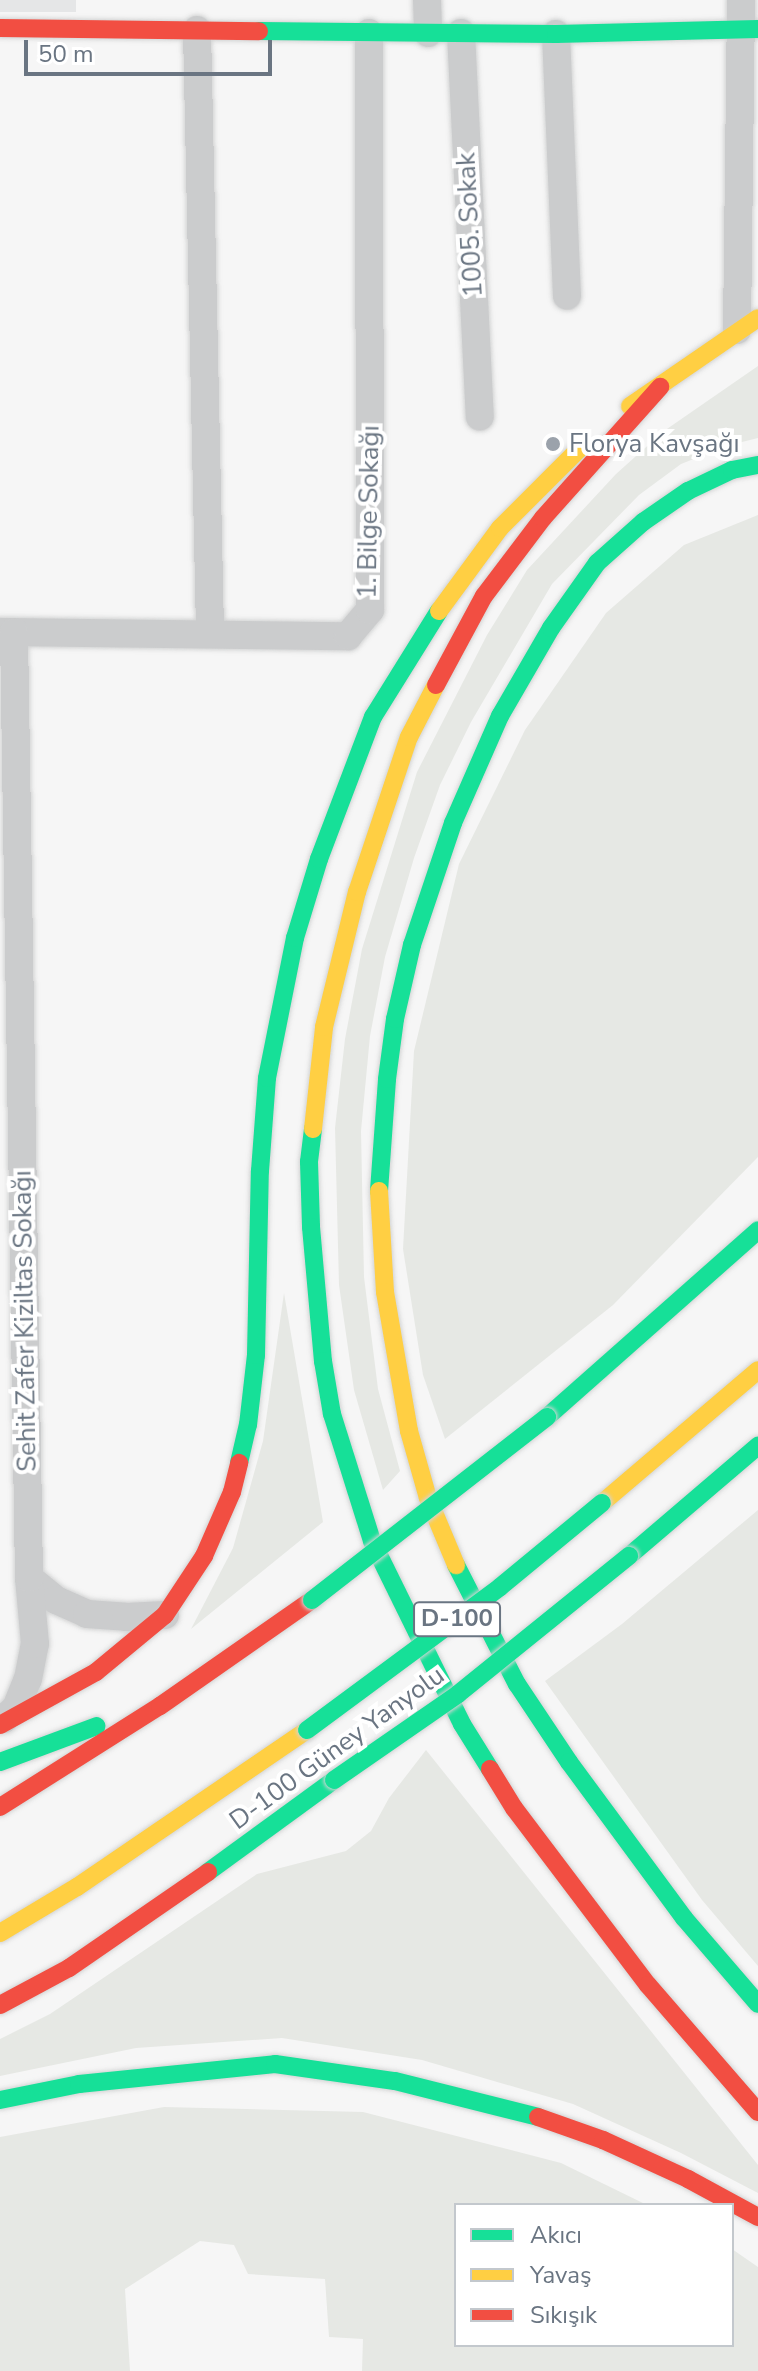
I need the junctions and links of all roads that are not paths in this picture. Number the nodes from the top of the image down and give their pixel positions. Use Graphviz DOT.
graph roads {
  1 [pos="427,0"];
  2 [pos="741,0"];
  3 [pos="0,28"];
  4 [pos="749,29"];
  5 [pos="197,30"];
  6 [pos="369,33"];
  7 [pos="428,33"];
  8 [pos="461,33"];
  9 [pos="556,34"];
  10 [pos="567,296"];
  11 [pos="748,324"];
  12 [pos="660,387"];
  13 [pos="480,417"];
  14 [pos="758,465"];
  15 [pos="7,632"];
  16 [pos="210,633"];
  17 [pos="758,1230"];
  18 [pos="758,1370"];
  19 [pos="758,1446"];
  20 [pos="29,1578"];
  21 [pos="165,1615"];
  22 [pos="160,1706"];
  23 [pos="0,1724"];
  24 [pos="0,1762"];
  25 [pos="0,1807"];
  26 [pos="0,1933"];
  27 [pos="758,2004"];
  28 [pos="0,2005"];
  29 [pos="0,2100"];
  30 [pos="758,2112"];
  31 [pos="732,2203"];
  32 [pos="734,2204"];
  33 [pos="758,2217"];
  1 -- 7 [label="street"];
  2 -- 4 [label="street"];
  3 -- 5 [label="main road"];
  4 -- 9 [label="main road"];
  4 -- 11 [label="street"];
  5 -- 6 [label="main road"];
  5 -- 16 [label="street"];
  6 -- 7 [label="main road"];
  6 -- 16 [label="street, 1. Bilge Sokağı"];
  7 -- 8 [label="main road"];
  8 -- 9 [label="main road"];
  8 -- 13 [label="street, 1005. Sokak"];
  9 -- 10 [label="street"];
  11 -- 12 [label="main road"];
  12 -- 21 [label="main road"];
  12 -- 30 [label="main road"];
  14 -- 27 [label="main road"];
  15 -- 16 [label="street, 1. Bilge Sokağı"];
  15 -- 20 [label="street, Sehit Zafer Kiziltas Sokağı"];
  17 -- 22 [label="main road, bridge"];
  18 -- 26 [label="main road, D-100, bridge"];
  19 -- 28 [label="main road, D-100 Güney Yanyolu, bridge"];
  20 -- 21 [label="street"];
  20 -- 23 [label="street, Sehit Zafer Kiziltas Sokağı"];
  21 -- 23 [label="main road"];
  22 -- 24 [label="main road"];
  22 -- 25 [label="main road"];
  29 -- 31 [label="main road"];
  32 -- 33 [label="main road"];
}
